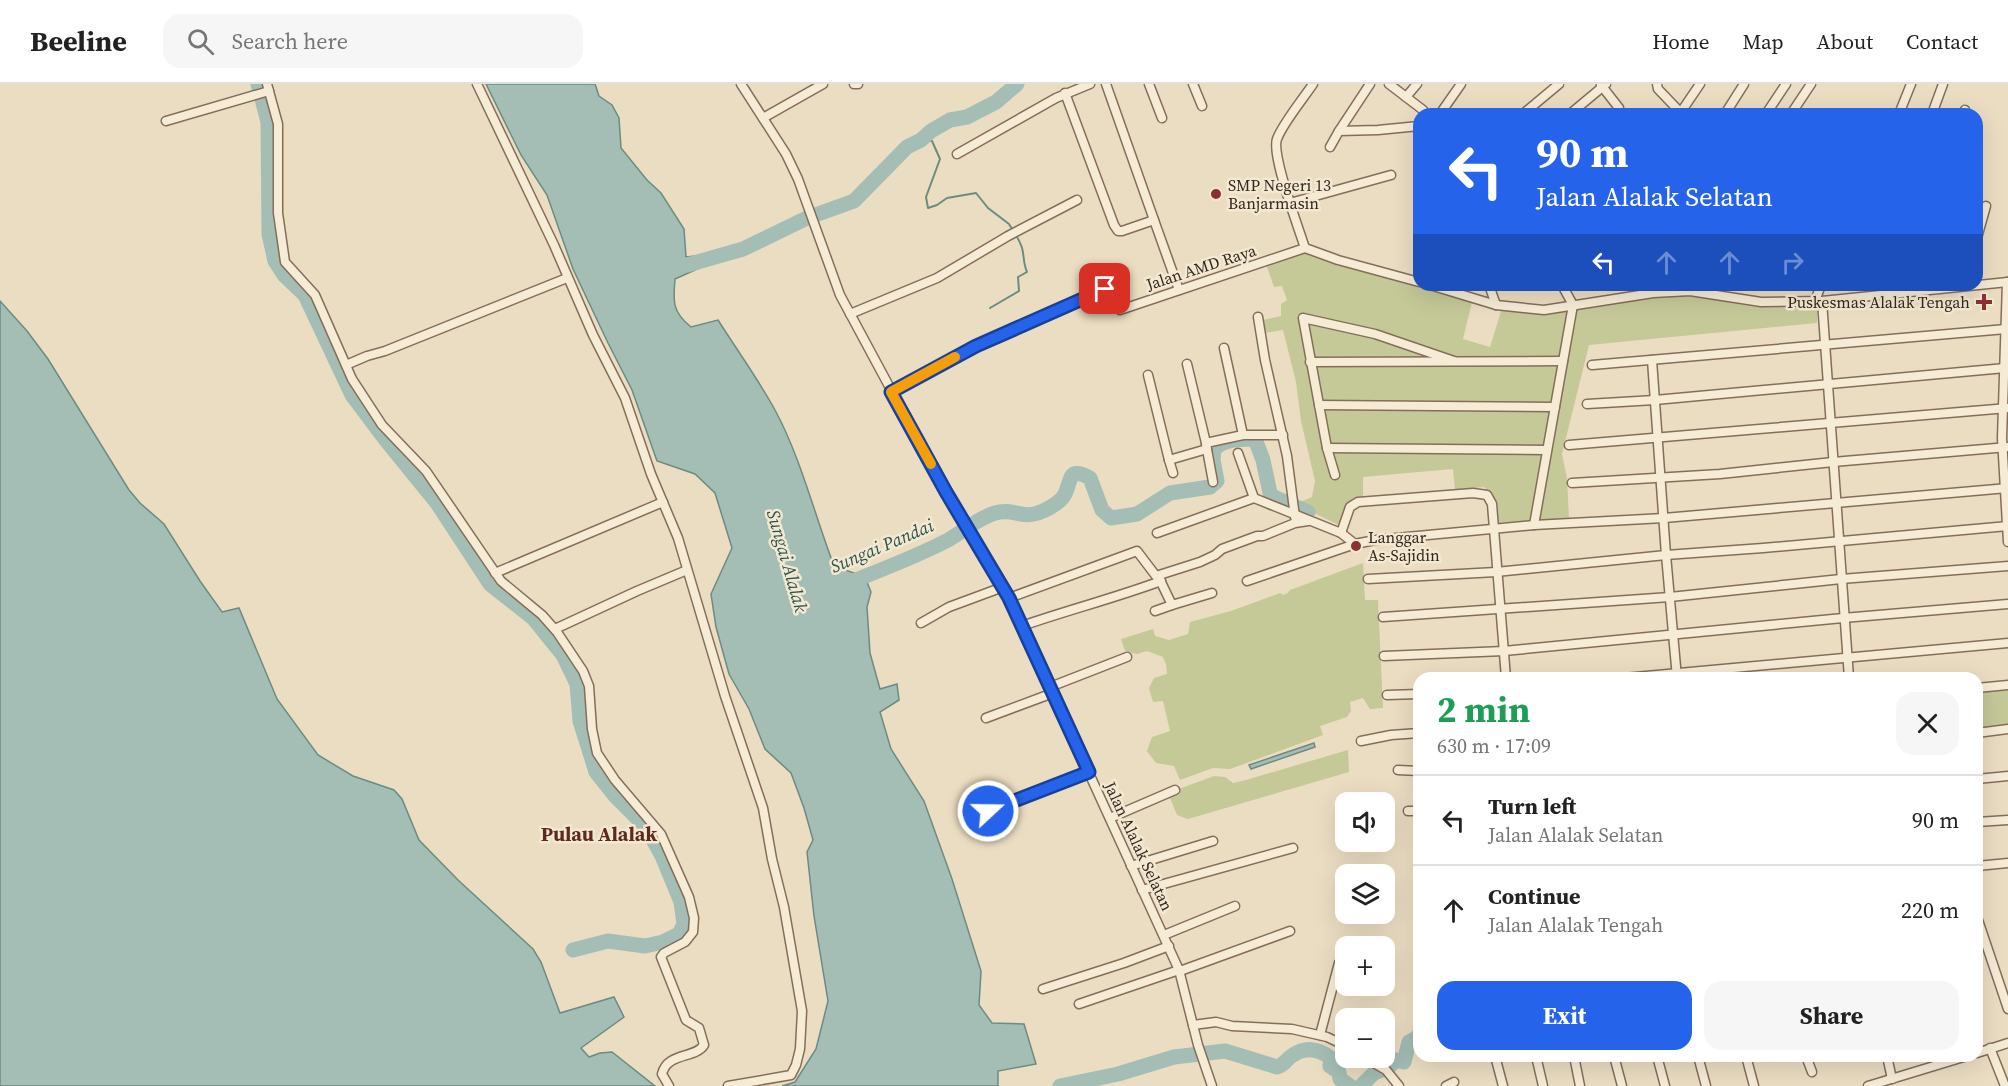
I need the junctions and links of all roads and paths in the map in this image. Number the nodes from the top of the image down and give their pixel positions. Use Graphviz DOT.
graph roads {
  1 [pos="477,84"];
  2 [pos="741,84"];
  3 [pos="823,84"];
  4 [pos="1089,84"];
  5 [pos="1106,84"];
  6 [pos="1149,84"];
  7 [pos="1193,84"];
  8 [pos="1313,84"];
  9 [pos="1370,84"];
  10 [pos="1389,84"];
  11 [pos="1417,84"];
  12 [pos="1461,84"];
  13 [pos="1559,84"];
  14 [pos="1657,84"];
  15 [pos="1700,84"];
  16 [pos="1744,84"];
  17 [pos="1786,84"];
  18 [pos="1811,84"];
  19 [pos="1911,84"];
  20 [pos="1943,84"];
  21 [pos="1603,85"];
  22 [pos="268,88"];
  23 [pos="1065,93"];
  24 [pos="1406,97"];
  25 [pos="1202,106"];
  26 [pos="1420,108"];
  27 [pos="1444,108"];
  28 [pos="1530,108"];
  29 [pos="1577,108"];
  30 [pos="1619,108"];
  31 [pos="1677,108"];
  32 [pos="1685,108"];
  33 [pos="1729,108"];
  34 [pos="1770,108"];
  35 [pos="1795,108"];
  36 [pos="1901,108"];
  37 [pos="1934,108"];
  38 [pos="763,118"];
  39 [pos="1162,118"];
  40 [pos="165,121"];
  41 [pos="1413,127"];
  42 [pos="1339,131"];
  43 [pos="1330,147"];
  44 [pos="957,154"];
  45 [pos="1391,175"];
  46 [pos="1077,200"];
  47 [pos="1290,203"];
  48 [pos="1986,206"];
  49 [pos="1983,217"];
  50 [pos="1154,220"];
  51 [pos="1305,248"];
  52 [pos="567,278"];
  53 [pos="1413,280"];
  54 [pos="2007,282"];
  55 [pos="1983,284"];
  56 [pos="1179,290"];
  57 [pos="1451,291"];
  58 [pos="1491,291"];
  59 [pos="1565,291"];
  60 [pos="1668,291"];
  61 [pos="1705,291"];
  62 [pos="1820,291"];
  63 [pos="1916,291"];
  64 [pos="1653,293"];
  65 [pos="1819,301"];
  66 [pos="1496,304"];
  67 [pos="1573,305"];
  68 [pos="850,314"];
  69 [pos="1258,317"];
  70 [pos="2006,329"];
  71 [pos="1825,344"];
  72 [pos="1224,348"];
  73 [pos="1652,360"];
  74 [pos="1454,361"];
  75 [pos="1563,361"];
  76 [pos="1310,362"];
  77 [pos="1187,364"];
  78 [pos="346,365"];
  79 [pos="1592,365"];
  80 [pos="2005,368"];
  81 [pos="1148,375"];
  82 [pos="1828,383"];
  83 [pos="891,392"];
  84 [pos="1655,400"];
  85 [pos="1587,404"];
  86 [pos="1319,405"];
  87 [pos="1555,407"];
  88 [pos="2006,409"];
  89 [pos="1830,423"];
  90 [pos="1243,435"];
  91 [pos="1283,435"];
  92 [pos="1658,438"];
  93 [pos="1569,445"];
  94 [pos="1207,446"];
  95 [pos="2005,447"];
  96 [pos="1327,448"];
  97 [pos="1547,450"];
  98 [pos="1238,453"];
  99 [pos="1169,460"];
  100 [pos="1833,462"];
  101 [pos="1173,474"];
  102 [pos="1335,475"];
  103 [pos="1662,478"];
  104 [pos="1213,482"];
  105 [pos="1572,483"];
  106 [pos="2007,488"];
  107 [pos="1254,498"];
  108 [pos="663,501"];
  109 [pos="1835,501"];
  110 [pos="1294,509"];
  111 [pos="1664,518"];
  112 [pos="1308,521"];
  113 [pos="1295,524"];
  114 [pos="1534,525"];
  115 [pos="2008,526"];
  116 [pos="1493,530"];
  117 [pos="1157,533"];
  118 [pos="1341,533"];
  119 [pos="1838,541"];
  120 [pos="2008,542"];
  121 [pos="1355,544"];
  122 [pos="1666,555"];
  123 [pos="2008,566"];
  124 [pos="687,570"];
  125 [pos="1496,572"];
  126 [pos="495,573"];
  127 [pos="1159,578"];
  128 [pos="1368,579"];
  129 [pos="1840,579"];
  130 [pos="1247,581"];
  131 [pos="1003,587"];
  132 [pos="1212,593"];
  133 [pos="1670,597"];
  134 [pos="1009,598"];
  135 [pos="2008,604"];
  136 [pos="1172,605"];
  137 [pos="1501,609"];
  138 [pos="1155,610"];
  139 [pos="1383,617"];
  140 [pos="1843,618"];
  141 [pos="921,623"];
  142 [pos="1022,626"];
  143 [pos="555,629"];
  144 [pos="1672,635"];
  145 [pos="2008,643"];
  146 [pos="1504,651"];
  147 [pos="1384,656"];
  148 [pos="1127,657"];
  149 [pos="1846,657"];
  150 [pos="1506,672"];
  151 [pos="1677,672"];
  152 [pos="1713,672"];
  153 [pos="1848,672"];
  154 [pos="2008,685"];
  155 [pos="1983,687"];
  156 [pos="1052,690"];
  157 [pos="1413,694"];
  158 [pos="1387,695"];
  159 [pos="986,718"];
  160 [pos="2008,729"];
  161 [pos="1983,731"];
  162 [pos="1413,733"];
  163 [pos="1361,741"];
  164 [pos="1398,771"];
  165 [pos="1413,771"];
  166 [pos="1089,772"];
  167 [pos="2008,776"];
  168 [pos="1983,778"];
  169 [pos="1174,790"];
  170 [pos="988,811"];
  171 [pos="1408,811"];
  172 [pos="1413,811"];
  173 [pos="1110,818"];
  174 [pos="2008,820"];
  175 [pos="1983,822"];
  176 [pos="1213,841"];
  177 [pos="1293,848"];
  178 [pos="2008,863"];
  179 [pos="1983,865"];
  180 [pos="1131,866"];
  181 [pos="1142,890"];
  182 [pos="1234,906"];
  183 [pos="1290,932"];
  184 [pos="1164,935"];
  185 [pos="1983,935"];
  186 [pos="1169,946"];
  187 [pos="1179,970"];
  188 [pos="1335,978"];
  189 [pos="1043,989"];
  190 [pos="1079,1004"];
  191 [pos="2008,1009"];
  192 [pos="1194,1025"];
  193 [pos="1320,1035"];
  194 [pos="1335,1041"];
  195 [pos="2008,1043"];
  196 [pos="1990,1048"];
  197 [pos="1983,1051"];
  198 [pos="1497,1062"];
  199 [pos="1537,1062"];
  200 [pos="1575,1062"];
  201 [pos="1616,1062"];
  202 [pos="1659,1062"];
  203 [pos="1700,1062"];
  204 [pos="1748,1062"];
  205 [pos="1808,1062"];
  206 [pos="1888,1062"];
  207 [pos="1947,1062"];
  208 [pos="1383,1068"];
  209 [pos="1812,1072"];
  210 [pos="1892,1079"];
  211 [pos="669,1086"];
  212 [pos="728,1086"];
  213 [pos="1212,1086"];
  214 [pos="1399,1086"];
  215 [pos="1503,1086"];
  216 [pos="1543,1086"];
  217 [pos="1580,1086"];
  218 [pos="1622,1086"];
  219 [pos="1665,1086"];
  220 [pos="1706,1086"];
  221 [pos="1754,1086"];
  222 [pos="1868,1086"];
  223 [pos="2005,1086"];
  1 -- 52 [label="street"];
  2 -- 38 [label="street, Jalan Alalak Selatan"];
  3 -- 38 [label="street"];
  4 -- 23 [label="street"];
  5 -- 50 [label="street"];
  6 -- 39 [label="street"];
  7 -- 25 [label="street"];
  8 -- 47 [label="street"];
  9 -- 42 [label="street"];
  10 -- 24 [label="street"];
  11 -- 24 [label="street"];
  12 -- 27 [label="street"];
  13 -- 28 [label="street"];
  14 -- 31 [label="street"];
  15 -- 32 [label="street"];
  16 -- 33 [label="street"];
  17 -- 34 [label="street"];
  18 -- 35 [label="street"];
  19 -- 36 [label="street"];
  20 -- 37 [label="street"];
  21 -- 29 [label="street"];
  21 -- 30 [label="street"];
  22 -- 40 [label="street"];
  22 -- 78 [label="street"];
  23 -- 44 [label="street"];
  23 -- 50 [label="street"];
  24 -- 26 [label="street"];
  38 -- 68 [label="street, Jalan Alalak Selatan"];
  41 -- 42 [label="street"];
  42 -- 43 [label="street"];
  45 -- 47 [label="street"];
  46 -- 68 [label="street"];
  47 -- 51 [label="street"];
  48 -- 49 [label="street"];
  50 -- 56 [label="street"];
  51 -- 53 [label="street"];
  51 -- 56 [label="street, Jalan AMD Raya"];
  52 -- 78 [label="street"];
  52 -- 108 [label="street"];
  54 -- 55 [label="street"];
  54 -- 70 [label="street"];
  56 -- 83 [label="street, Jalan AMD Raya"];
  57 -- 66 [label="street"];
  58 -- 66 [label="street"];
  59 -- 67 [label="street"];
  60 -- 64 [label="street"];
  61 -- 65 [label="street"];
  62 -- 65 [label="street"];
  63 -- 65 [label="street"];
  64 -- 67 [label="street"];
  65 -- 71 [label="street"];
  66 -- 67 [label="street"];
  67 -- 75 [label="street"];
  68 -- 83 [label="street, Jalan Alalak Selatan"];
  69 -- 91 [label="street"];
  70 -- 71 [label="street"];
  70 -- 80 [label="street"];
  71 -- 73 [label="street"];
  71 -- 82 [label="street"];
  72 -- 90 [label="street"];
  73 -- 79 [label="street"];
  73 -- 84 [label="street"];
  74 -- 75 [label="street"];
  74 -- 76 [label="street"];
  74 -- 76 [label="street"];
  75 -- 87 [label="street"];
  76 -- 86 [label="street"];
  77 -- 94 [label="street"];
  78 -- 126 [label="street"];
  80 -- 82 [label="street"];
  80 -- 88 [label="street"];
  81 -- 99 [label="street"];
  82 -- 84 [label="street"];
  82 -- 89 [label="street"];
  83 -- 131 [label="street, Jalan Alalak Selatan"];
  84 -- 85 [label="street"];
  84 -- 92 [label="street"];
  86 -- 87 [label="street"];
  86 -- 96 [label="street"];
  87 -- 97 [label="street"];
  88 -- 89 [label="street"];
  88 -- 95 [label="street"];
  89 -- 92 [label="street"];
  89 -- 100 [label="street"];
  90 -- 91 [label="street"];
  90 -- 94 [label="street"];
  91 -- 110 [label="street"];
  92 -- 93 [label="street"];
  92 -- 103 [label="street"];
  94 -- 99 [label="street"];
  94 -- 104 [label="street"];
  95 -- 100 [label="street"];
  95 -- 106 [label="street"];
  96 -- 97 [label="street"];
  96 -- 102 [label="street"];
  97 -- 114 [label="street"];
  98 -- 107 [label="street"];
  99 -- 101 [label="street"];
  100 -- 103 [label="street"];
  100 -- 109 [label="street"];
  103 -- 105 [label="street"];
  103 -- 111 [label="street"];
  106 -- 109 [label="street"];
  106 -- 115 [label="street"];
  107 -- 110 [label="street"];
  107 -- 117 [label="street"];
  108 -- 124 [label="street"];
  108 -- 126 [label="street"];
  109 -- 111 [label="street"];
  109 -- 119 [label="street"];
  110 -- 112 [label="street"];
  110 -- 113 [label="street"];
  111 -- 114 [label="street"];
  111 -- 122 [label="street"];
  112 -- 113 [label="street"];
  112 -- 118 [label="street"];
  113 -- 127 [label="street"];
  114 -- 116 [label="street"];
  115 -- 119 [label="street"];
  115 -- 120 [label="street"];
  116 -- 118 [label="street"];
  116 -- 121 [label="street"];
  116 -- 125 [label="street"];
  118 -- 121 [label="street"];
  119 -- 122 [label="street"];
  119 -- 129 [label="street"];
  121 -- 130 [label="street"];
  122 -- 125 [label="street"];
  122 -- 133 [label="street"];
  123 -- 129 [label="street"];
  124 -- 143 [label="street"];
  124 -- 212 [label="street"];
  125 -- 128 [label="street"];
  125 -- 137 [label="street"];
  126 -- 143 [label="street"];
  127 -- 134 [label="street"];
  127 -- 136 [label="street"];
  127 -- 142 [label="street"];
  129 -- 133 [label="street"];
  129 -- 140 [label="street"];
  131 -- 134 [label="street, Jalan Alalak Selatan"];
  131 -- 141 [label="street"];
  132 -- 136 [label="street"];
  133 -- 137 [label="street"];
  133 -- 144 [label="street"];
  134 -- 142 [label="street, Jalan Alalak Selatan"];
  135 -- 140 [label="street"];
  136 -- 138 [label="street"];
  137 -- 139 [label="street"];
  137 -- 146 [label="street"];
  140 -- 144 [label="street"];
  140 -- 149 [label="street"];
  142 -- 156 [label="street, Jalan Alalak Selatan"];
  143 -- 211 [label="street"];
  144 -- 146 [label="street"];
  144 -- 151 [label="street"];
  145 -- 149 [label="street"];
  146 -- 147 [label="street"];
  146 -- 150 [label="street"];
  148 -- 156 [label="street"];
  149 -- 152 [label="street"];
  149 -- 153 [label="street"];
  154 -- 155 [label="street"];
  156 -- 159 [label="street"];
  156 -- 166 [label="street, Jalan Alalak Selatan"];
  157 -- 158 [label="street"];
  160 -- 161 [label="street"];
  162 -- 163 [label="street"];
  164 -- 165 [label="street"];
  166 -- 170 [label="street"];
  166 -- 173 [label="street, Jalan Alalak Selatan"];
  167 -- 168 [label="street"];
  169 -- 173 [label="street"];
  171 -- 172 [label="street"];
  173 -- 180 [label="street, Jalan Alalak Selatan"];
  174 -- 175 [label="street"];
  176 -- 180 [label="street"];
  177 -- 181 [label="street"];
  178 -- 179 [label="street"];
  180 -- 181 [label="street, Jalan Alalak Selatan"];
  181 -- 184 [label="street, Jalan Alalak Selatan"];
  182 -- 184 [label="street"];
  183 -- 187 [label="street"];
  184 -- 186 [label="street, Jalan Alalak Selatan"];
  185 -- 191 [label="street"];
  186 -- 187 [label="street, Jalan Alalak Selatan"];
  186 -- 189 [label="street"];
  187 -- 190 [label="street"];
  187 -- 192 [label="street, Jalan Alalak Selatan"];
  188 -- 193 [label="street"];
  192 -- 193 [label="street"];
  192 -- 213 [label="street, Jalan Alalak Selatan"];
  193 -- 194 [label="street"];
  195 -- 196 [label="street"];
  196 -- 197 [label="street"];
  196 -- 223 [label="street"];
  198 -- 215 [label="street"];
  199 -- 216 [label="street"];
  200 -- 217 [label="street"];
  201 -- 218 [label="street"];
  202 -- 219 [label="street"];
  203 -- 220 [label="street"];
  204 -- 221 [label="street"];
  205 -- 209 [label="street"];
  206 -- 210 [label="street"];
  207 -- 210 [label="street"];
  208 -- 214 [label="street"];
  210 -- 222 [label="street"];
}
